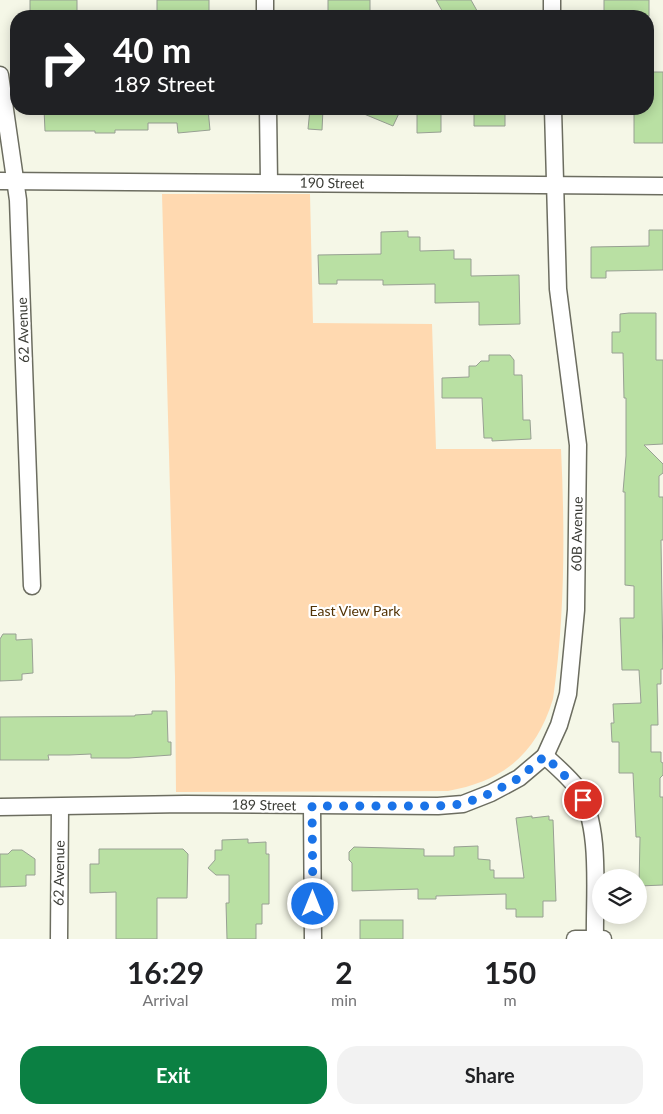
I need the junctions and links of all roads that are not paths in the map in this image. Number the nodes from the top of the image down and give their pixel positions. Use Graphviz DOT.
graph roads {
  1 [pos="0,75"];
  2 [pos="268,115"];
  3 [pos="553,115"];
  4 [pos="8,181"];
  5 [pos="269,182"];
  6 [pos="555,185"];
  7 [pos="663,186"];
  8 [pos="32,586"];
  9 [pos="545,756"];
  10 [pos="312,806"];
  11 [pos="0,807"];
  12 [pos="60,807"];
  13 [pos="59,939"];
  14 [pos="313,939"];
  15 [pos="575,939"];
  16 [pos="599,939"];
  1 -- 4 [label="street, 62 Avenue"];
  2 -- 5 [label="street"];
  3 -- 6 [label="street, 60B Avenue"];
  4 -- 5 [label="street, 190 Street"];
  4 -- 8 [label="street, 62 Avenue"];
  5 -- 6 [label="street, 190 Street"];
  6 -- 7 [label="street, 190 Street"];
  6 -- 9 [label="street, 60B Avenue"];
  9 -- 10 [label="street, 189 Street"];
  9 -- 16 [label="street"];
  10 -- 12 [label="street, 189 Street"];
  10 -- 14 [label="street"];
  11 -- 12 [label="street, 189 Street"];
  12 -- 13 [label="street, 62 Avenue"];
  15 -- 16 [label="street"];
}
